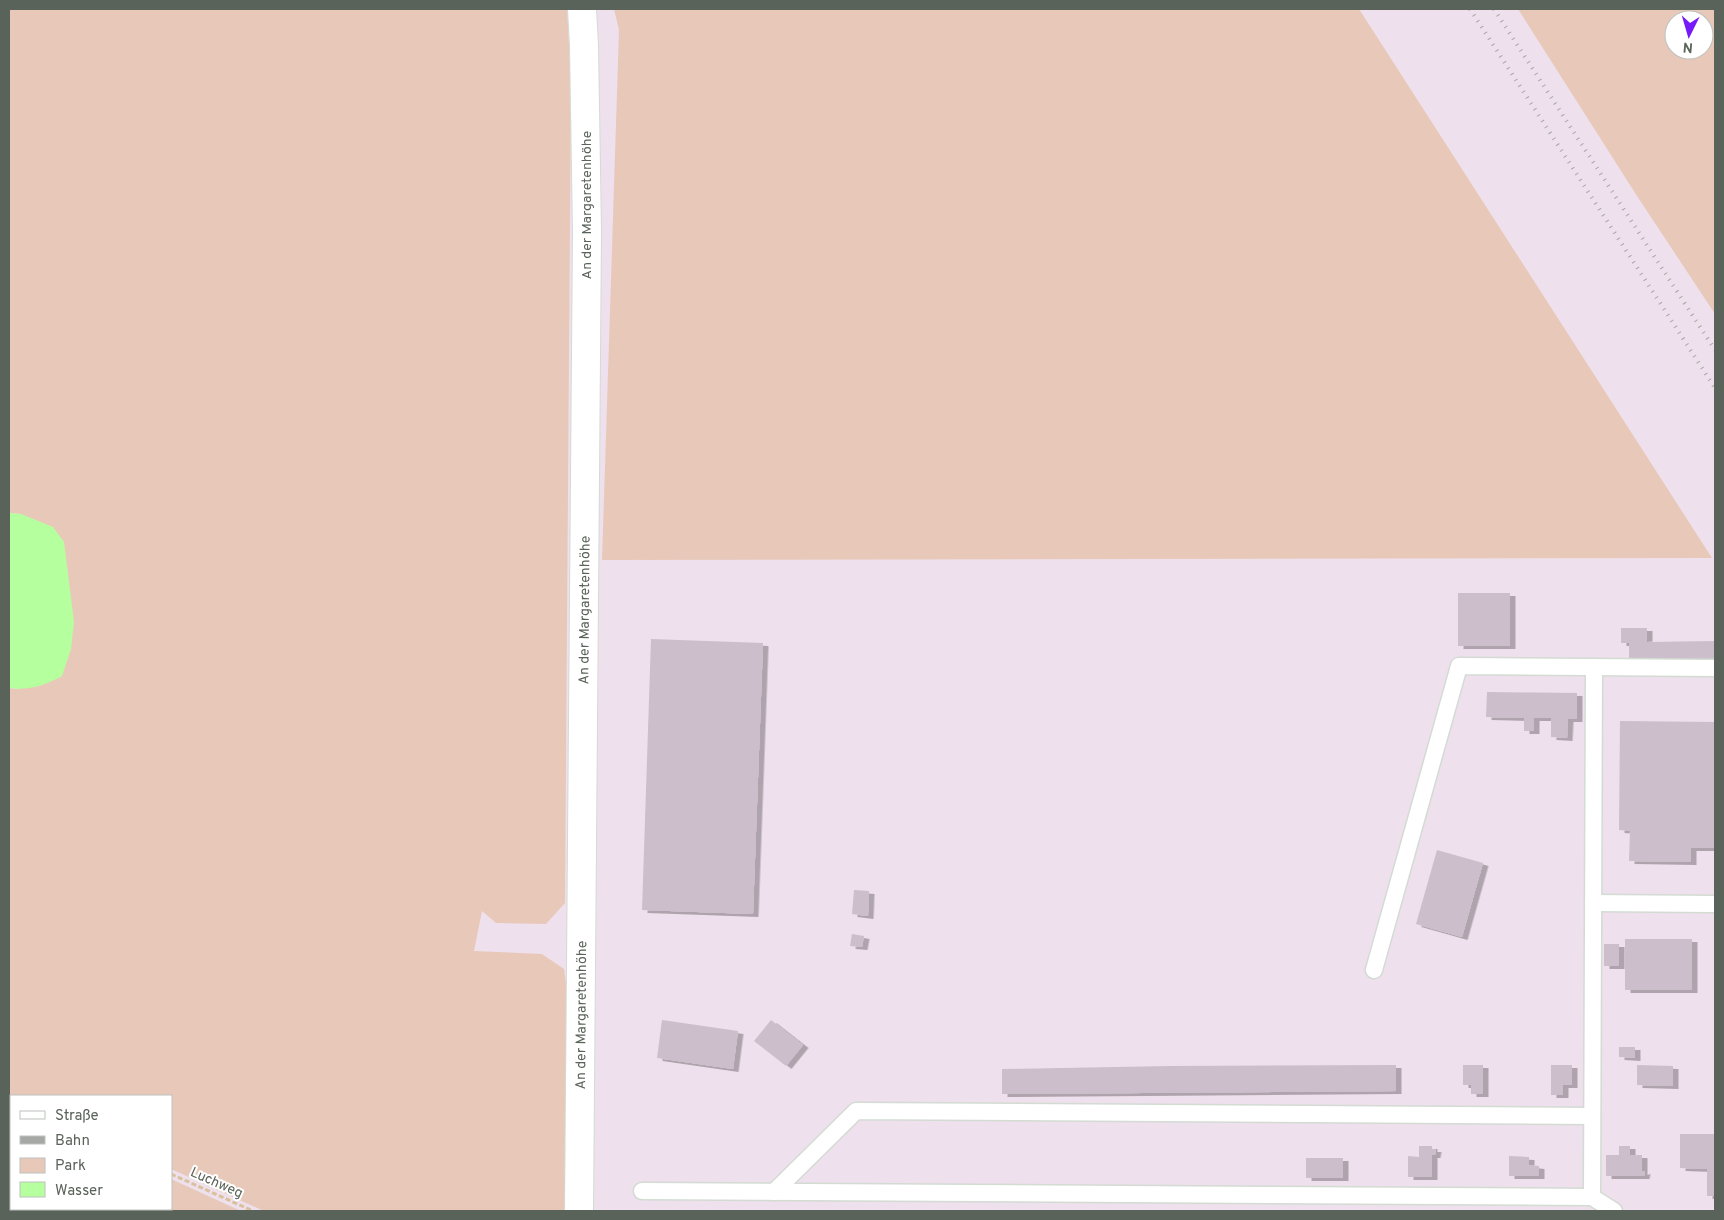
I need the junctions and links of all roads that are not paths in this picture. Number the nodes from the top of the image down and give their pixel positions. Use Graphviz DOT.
graph roads {
  1 [pos="582,9"];
  2 [pos="1594,667"];
  3 [pos="1715,668"];
  4 [pos="1593,903"];
  5 [pos="1715,904"];
  6 [pos="1374,970"];
  7 [pos="1592,1116"];
  8 [pos="642,1192"];
  9 [pos="774,1192"];
  10 [pos="1592,1197"];
  11 [pos="579,1211"];
  12 [pos="1614,1211"];
  1 -- 11 [label="street, An der Margaretenhöhe"];
  2 -- 3 [label="lane"];
  2 -- 4 [label="lane"];
  2 -- 6 [label="lane"];
  4 -- 5 [label="lane"];
  4 -- 7 [label="lane"];
  7 -- 9 [label="lane"];
  7 -- 10 [label="lane"];
  8 -- 9 [label="lane"];
  9 -- 10 [label="lane"];
  10 -- 12 [label="lane"];
}
